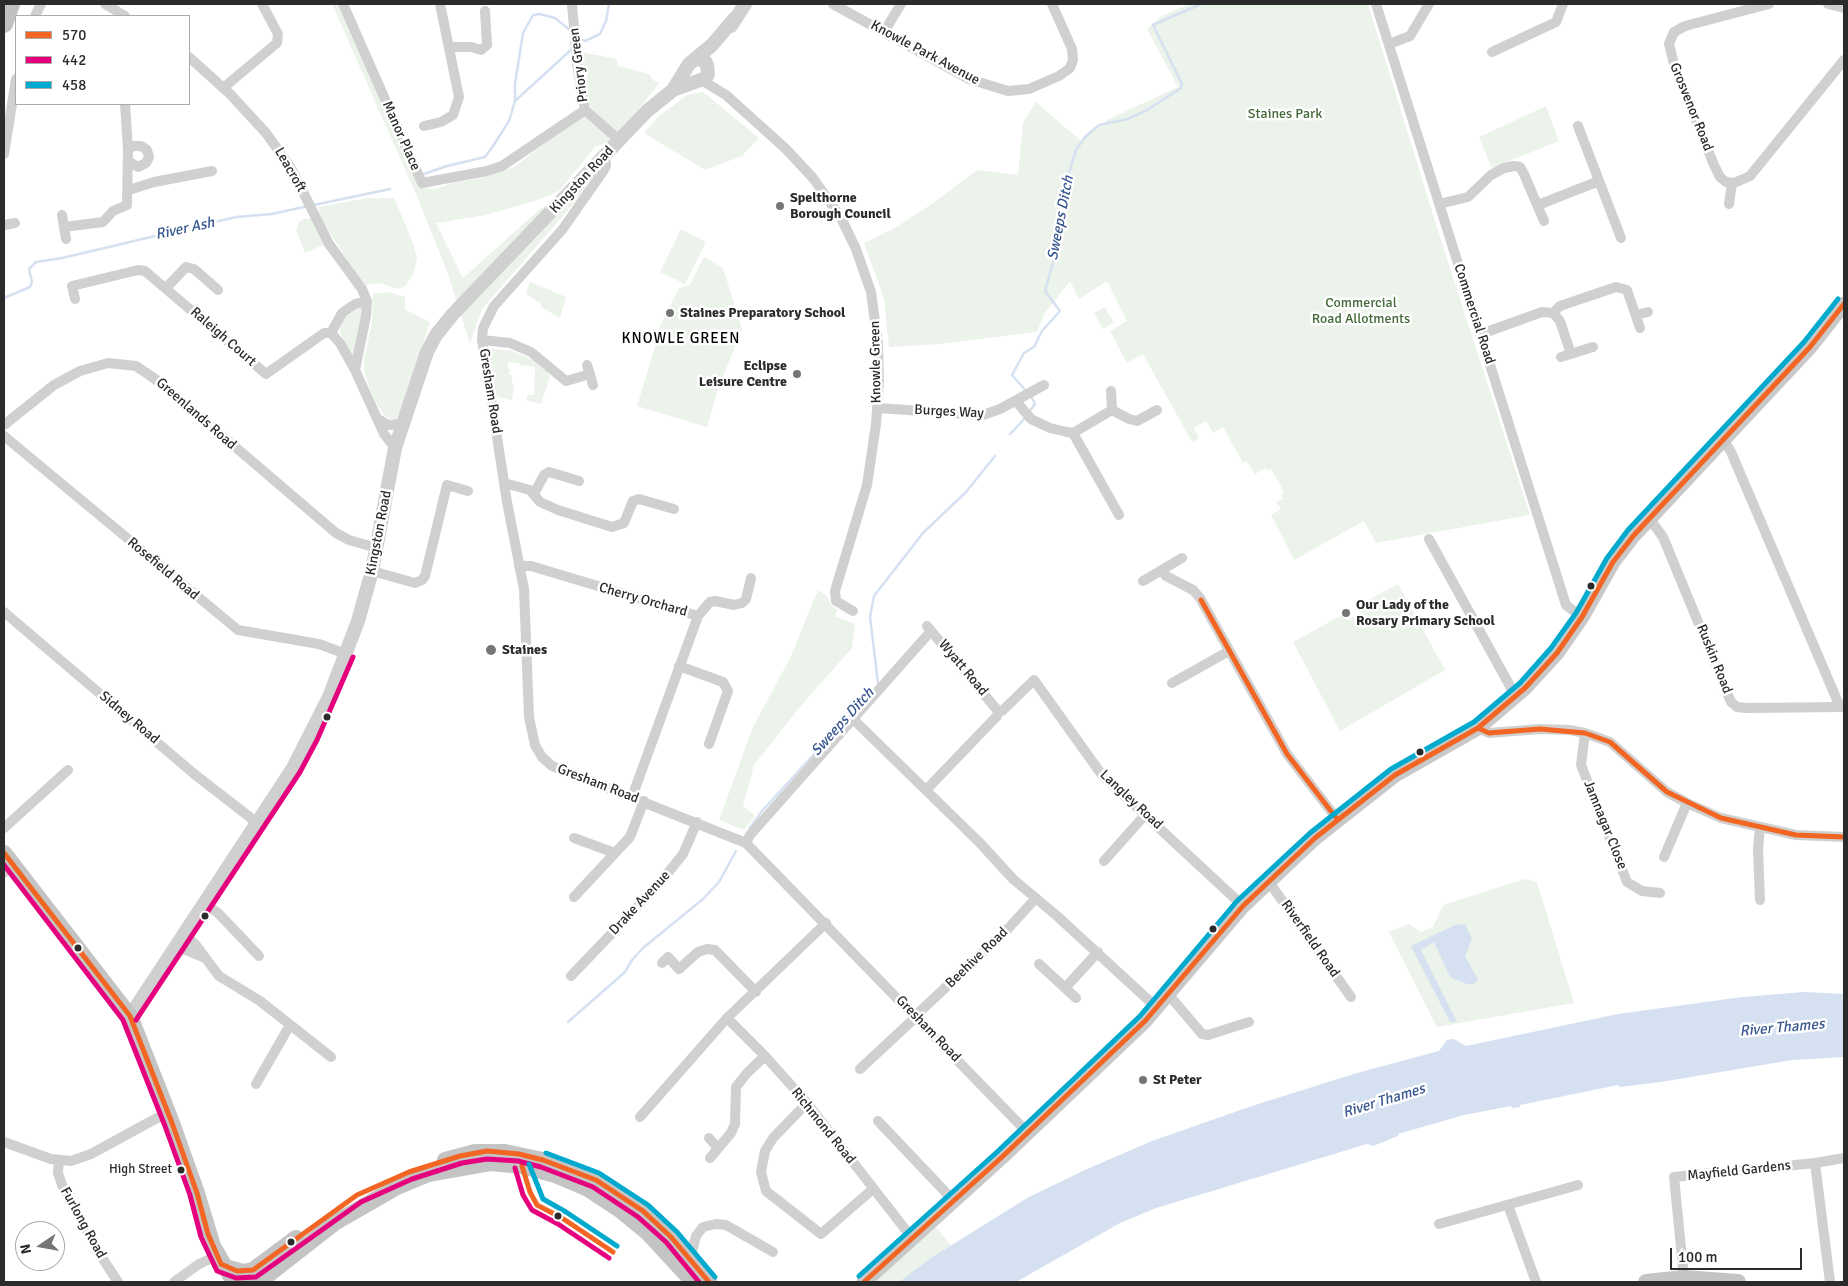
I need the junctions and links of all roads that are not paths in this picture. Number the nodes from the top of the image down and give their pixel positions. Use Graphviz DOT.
graph roads {
  1 [pos="11,4"];
  2 [pos="105,4"];
  3 [pos="262,4"];
  4 [pos="343,4"];
  5 [pos="440,4"];
  6 [pos="572,4"];
  7 [pos="746,4"];
  8 [pos="834,4"];
  9 [pos="901,4"];
  10 [pos="1052,4"];
  11 [pos="1376,4"];
  12 [pos="1429,4"];
  13 [pos="1563,4"];
  14 [pos="1769,4"];
  15 [pos="1828,4"];
  16 [pos="1844,8"];
  17 [pos="485,11"];
  18 [pos="123,15"];
  19 [pos="4,24"];
  20 [pos="884,32"];
  21 [pos="1389,44"];
  22 [pos="450,47"];
  23 [pos="1492,52"];
  24 [pos="190,58"];
  25 [pos="1844,60"];
  26 [pos="699,72"];
  27 [pos="15,85"];
  28 [pos="223,88"];
  29 [pos="125,105"];
  30 [pos="585,110"];
  31 [pos="424,126"];
  32 [pos="1578,126"];
  33 [pos="1582,139"];
  34 [pos="619,140"];
  35 [pos="1572,143"];
  36 [pos="4,154"];
  37 [pos="605,156"];
  38 [pos="212,172"];
  39 [pos="1599,181"];
  40 [pos="1732,183"];
  41 [pos="129,190"];
  42 [pos="1439,204"];
  43 [pos="1728,204"];
  44 [pos="1538,205"];
  45 [pos="62,215"];
  46 [pos="1544,221"];
  47 [pos="15,223"];
  48 [pos="4,225"];
  49 [pos="64,227"];
  50 [pos="1621,238"];
  51 [pos="66,239"];
  52 [pos="166,288"];
  53 [pos="218,290"];
  54 [pos="74,299"];
  55 [pos="367,301"];
  56 [pos="1844,304"];
  57 [pos="1648,312"];
  58 [pos="1553,314"];
  59 [pos="1636,315"];
  60 [pos="1640,328"];
  61 [pos="331,333"];
  62 [pos="1481,334"];
  63 [pos="482,340"];
  64 [pos="1592,347"];
  65 [pos="355,370"];
  66 [pos="593,386"];
  67 [pos="1041,387"];
  68 [pos="1111,391"];
  69 [pos="1016,401"];
  70 [pos="877,408"];
  71 [pos="1112,410"];
  72 [pos="1157,410"];
  73 [pos="377,418"];
  74 [pos="402,424"];
  75 [pos="4,425"];
  76 [pos="1073,433"];
  77 [pos="4,436"];
  78 [pos="1723,439"];
  79 [pos="395,448"];
  80 [pos="579,481"];
  81 [pos="504,483"];
  82 [pos="468,491"];
  83 [pos="534,494"];
  84 [pos="674,509"];
  85 [pos="1119,515"];
  86 [pos="1649,518"];
  87 [pos="1429,539"];
  88 [pos="378,548"];
  89 [pos="1182,558"];
  90 [pos="519,566"];
  91 [pos="1162,570"];
  92 [pos="372,571"];
  93 [pos="751,578"];
  94 [pos="1143,581"];
  95 [pos="854,611"];
  96 [pos="4,612"];
  97 [pos="698,616"];
  98 [pos="1582,617"];
  99 [pos="1229,651"];
  100 [pos="346,654"];
  101 [pos="679,666"];
  102 [pos="1172,683"];
  103 [pos="1516,697"];
  104 [pos="1842,707"];
  105 [pos="998,711"];
  106 [pos="854,720"];
  107 [pos="1478,728"];
  108 [pos="1585,733"];
  109 [pos="709,744"];
  110 [pos="68,770"];
  111 [pos="926,790"];
  112 [pos="632,797"];
  113 [pos="644,801"];
  114 [pos="1687,804"];
  115 [pos="1146,815"];
  116 [pos="1337,819"];
  117 [pos="256,822"];
  118 [pos="697,822"];
  119 [pos="4,828"];
  120 [pos="1760,828"];
  121 [pos="1844,837"];
  122 [pos="574,838"];
  123 [pos="746,843"];
  124 [pos="4,853"];
  125 [pos="615,853"];
  126 [pos="1664,857"];
  127 [pos="1104,861"];
  128 [pos="9,870"];
  129 [pos="1269,882"];
  130 [pos="1660,893"];
  131 [pos="574,898"];
  132 [pos="1036,898"];
  133 [pos="1760,900"];
  134 [pos="204,903"];
  135 [pos="1244,906"];
  136 [pos="826,922"];
  137 [pos="180,940"];
  138 [pos="1098,952"];
  139 [pos="259,956"];
  140 [pos="662,963"];
  141 [pos="1039,964"];
  142 [pos="571,976"];
  143 [pos="1065,988"];
  144 [pos="756,992"];
  145 [pos="1169,995"];
  146 [pos="1351,997"];
  147 [pos="1076,998"];
  148 [pos="1157,1008"];
  149 [pos="130,1016"];
  150 [pos="916,1017"];
  151 [pos="727,1018"];
  152 [pos="1249,1022"];
  153 [pos="290,1025"];
  154 [pos="765,1056"];
  155 [pos="331,1057"];
  156 [pos="860,1069"];
  157 [pos="256,1084"];
  158 [pos="807,1103"];
  159 [pos="168,1112"];
  160 [pos="640,1117"];
  161 [pos="878,1121"];
  162 [pos="1027,1132"];
  163 [pos="709,1138"];
  164 [pos="4,1142"];
  165 [pos="718,1148"];
  166 [pos="710,1158"];
  167 [pos="1844,1158"];
  168 [pos="58,1160"];
  169 [pos="1815,1162"];
  170 [pos="1578,1185"];
  171 [pos="873,1189"];
  172 [pos="953,1200"];
  173 [pos="1508,1205"];
  174 [pos="1439,1224"];
  175 [pos="696,1236"];
  176 [pos="671,1237"];
  177 [pos="912,1238"];
  178 [pos="772,1252"];
  179 [pos="690,1260"];
  180 [pos="232,1274"];
  181 [pos="1684,1278"];
  182 [pos="261,1281"];
  183 [pos="118,1282"];
  184 [pos="174,1282"];
  185 [pos="694,1282"];
  186 [pos="710,1282"];
  187 [pos="864,1282"];
  188 [pos="1536,1282"];
  189 [pos="1646,1282"];
  190 [pos="1738,1282"];
  191 [pos="1830,1282"];
  1 -- 19 [label="highway"];
  2 -- 18 [label="street"];
  3 -- 28 [label="street"];
  4 -- 30 [label="street, Manor Place"];
  5 -- 22 [label="street"];
  6 -- 30 [label="street, Priory Green"];
  7 -- 26 [label="street, Kingston Road"];
  8 -- 20 [label="street, Knowle Park Avenue"];
  9 -- 20 [label="street"];
  10 -- 20 [label="street, Knowle Park Avenue"];
  11 -- 21 [label="street, Commercial Road"];
  12 -- 21 [label="street"];
  13 -- 23 [label="street"];
  14 -- 40 [label="street, Grosvenor Road"];
  15 -- 16 [label="street"];
  17 -- 22 [label="street"];
  21 -- 42 [label="street, Commercial Road"];
  22 -- 31 [label="street"];
  24 -- 28 [label="street, Leacroft"];
  25 -- 40 [label="street"];
  26 -- 34 [label="street, Kingston Road"];
  26 -- 70 [label="street, Knowle Green"];
  27 -- 36 [label="street"];
  28 -- 55 [label="street, Leacroft"];
  29 -- 41 [label="street"];
  30 -- 34 [label="street, Priory Green"];
  32 -- 33 [label="street"];
  33 -- 35 [label="street"];
  33 -- 39 [label="street"];
  34 -- 37 [label="street, Kingston Road"];
  37 -- 63 [label="street, Gresham Road"];
  37 -- 74 [label="street, Kingston Road"];
  38 -- 41 [label="street"];
  39 -- 44 [label="street"];
  39 -- 50 [label="street"];
  40 -- 43 [label="street"];
  41 -- 49 [label="street"];
  42 -- 44 [label="street"];
  42 -- 62 [label="street, Commercial Road"];
  44 -- 46 [label="street"];
  45 -- 49 [label="street"];
  47 -- 48 [label="street"];
  49 -- 51 [label="street"];
  52 -- 53 [label="street"];
  52 -- 54 [label="street, Raleigh Court"];
  52 -- 61 [label="street, Raleigh Court"];
  55 -- 61 [label="street"];
  55 -- 65 [label="street"];
  56 -- 78 [label="main road"];
  57 -- 59 [label="street"];
  58 -- 59 [label="street"];
  58 -- 62 [label="street"];
  58 -- 64 [label="street"];
  59 -- 60 [label="street"];
  61 -- 65 [label="street"];
  62 -- 98 [label="street, Commercial Road"];
  63 -- 66 [label="street"];
  63 -- 81 [label="street, Gresham Road"];
  65 -- 73 [label="street"];
  67 -- 69 [label="street, Burges Way"];
  68 -- 71 [label="street"];
  69 -- 70 [label="street, Burges Way"];
  69 -- 76 [label="street"];
  70 -- 95 [label="street, Knowle Green"];
  71 -- 72 [label="street"];
  71 -- 76 [label="street"];
  73 -- 74 [label="street"];
  73 -- 79 [label="street"];
  74 -- 79 [label="street, Kingston Road"];
  75 -- 88 [label="street, Greenlands Road"];
  76 -- 85 [label="street"];
  77 -- 100 [label="street, Rosefield Road"];
  78 -- 86 [label="main road"];
  78 -- 104 [label="street"];
  79 -- 88 [label="street, Kingston Road"];
  80 -- 83 [label="street"];
  81 -- 83 [label="street"];
  81 -- 90 [label="street, Gresham Road"];
  82 -- 92 [label="street"];
  83 -- 84 [label="street"];
  86 -- 98 [label="main road"];
  86 -- 104 [label="street, Ruskin Road"];
  87 -- 103 [label="street"];
  88 -- 92 [label="street, Kingston Road"];
  89 -- 91 [label="street"];
  90 -- 97 [label="street, Cherry Orchard"];
  90 -- 112 [label="street, Gresham Road"];
  91 -- 94 [label="street"];
  91 -- 99 [label="street"];
  92 -- 100 [label="street, Kingston Road"];
  93 -- 97 [label="street"];
  96 -- 117 [label="street, Sidney Road"];
  97 -- 101 [label="street, Cherry Orchard"];
  98 -- 103 [label="main road"];
  99 -- 102 [label="street"];
  99 -- 116 [label="street"];
  100 -- 117 [label="street, Kingston Road"];
  101 -- 109 [label="street"];
  101 -- 112 [label="street, Cherry Orchard"];
  103 -- 107 [label="main road"];
  105 -- 106 [label="street, Wyatt Road"];
  105 -- 111 [label="street"];
  105 -- 115 [label="street, Langley Road"];
  106 -- 111 [label="street"];
  106 -- 123 [label="street"];
  107 -- 108 [label="street"];
  107 -- 116 [label="main road"];
  108 -- 114 [label="street"];
  108 -- 130 [label="street, Jamnagar Close"];
  110 -- 119 [label="street"];
  111 -- 132 [label="street"];
  112 -- 113 [label="street, Gresham Road"];
  113 -- 118 [label="street, Gresham Road"];
  113 -- 125 [label="street"];
  114 -- 120 [label="street"];
  114 -- 126 [label="street"];
  115 -- 127 [label="street"];
  115 -- 135 [label="street, Langley Road"];
  116 -- 129 [label="main road"];
  117 -- 134 [label="street, Kingston Road"];
  118 -- 123 [label="street, Gresham Road"];
  118 -- 142 [label="street, Drake Avenue"];
  120 -- 121 [label="street"];
  120 -- 133 [label="street"];
  122 -- 125 [label="street"];
  123 -- 136 [label="street, Gresham Road"];
  124 -- 128 [label="main road"];
  125 -- 131 [label="street"];
  128 -- 149 [label="main road"];
  129 -- 135 [label="main road"];
  129 -- 146 [label="street, Riverfield Road"];
  132 -- 138 [label="street"];
  132 -- 150 [label="street, Beehive Road"];
  134 -- 137 [label="street, Kingston Road"];
  134 -- 139 [label="street"];
  135 -- 145 [label="main road"];
  136 -- 144 [label="street"];
  136 -- 150 [label="street, Gresham Road"];
  137 -- 149 [label="street, Kingston Road"];
  137 -- 153 [label="street"];
  138 -- 143 [label="street"];
  138 -- 148 [label="street"];
  140 -- 144 [label="street"];
  141 -- 143 [label="street"];
  143 -- 147 [label="street"];
  144 -- 151 [label="street"];
  145 -- 148 [label="main road"];
  145 -- 152 [label="street"];
  148 -- 162 [label="main road"];
  149 -- 159 [label="main road"];
  150 -- 156 [label="street, Beehive Road"];
  150 -- 162 [label="street, Gresham Road"];
  151 -- 154 [label="street, Richmond Road"];
  151 -- 160 [label="street"];
  153 -- 155 [label="street"];
  153 -- 157 [label="street"];
  154 -- 158 [label="street, Richmond Road"];
  154 -- 165 [label="street"];
  158 -- 171 [label="street, Richmond Road"];
  158 -- 171 [label="street"];
  159 -- 168 [label="street"];
  159 -- 180 [label="main road"];
  161 -- 172 [label="street"];
  162 -- 172 [label="main road"];
  163 -- 165 [label="street"];
  164 -- 168 [label="street"];
  165 -- 166 [label="street"];
  167 -- 169 [label="street, Mayfield Gardens"];
  168 -- 183 [label="street, Furlong Road"];
  169 -- 181 [label="street, Mayfield Gardens"];
  169 -- 191 [label="street"];
  170 -- 173 [label="street"];
  171 -- 177 [label="street, Richmond Road"];
  172 -- 177 [label="main road"];
  173 -- 174 [label="street"];
  173 -- 188 [label="street"];
  175 -- 176 [label="street"];
  175 -- 178 [label="street"];
  175 -- 179 [label="street"];
  176 -- 179 [label="main road"];
  176 -- 180 [label="main road"];
  177 -- 187 [label="main road"];
  179 -- 186 [label="main road"];
  180 -- 182 [label="main road"];
  180 -- 184 [label="street"];
  181 -- 189 [label="main road"];
  181 -- 190 [label="main road"];
  182 -- 185 [label="main road"];
}
